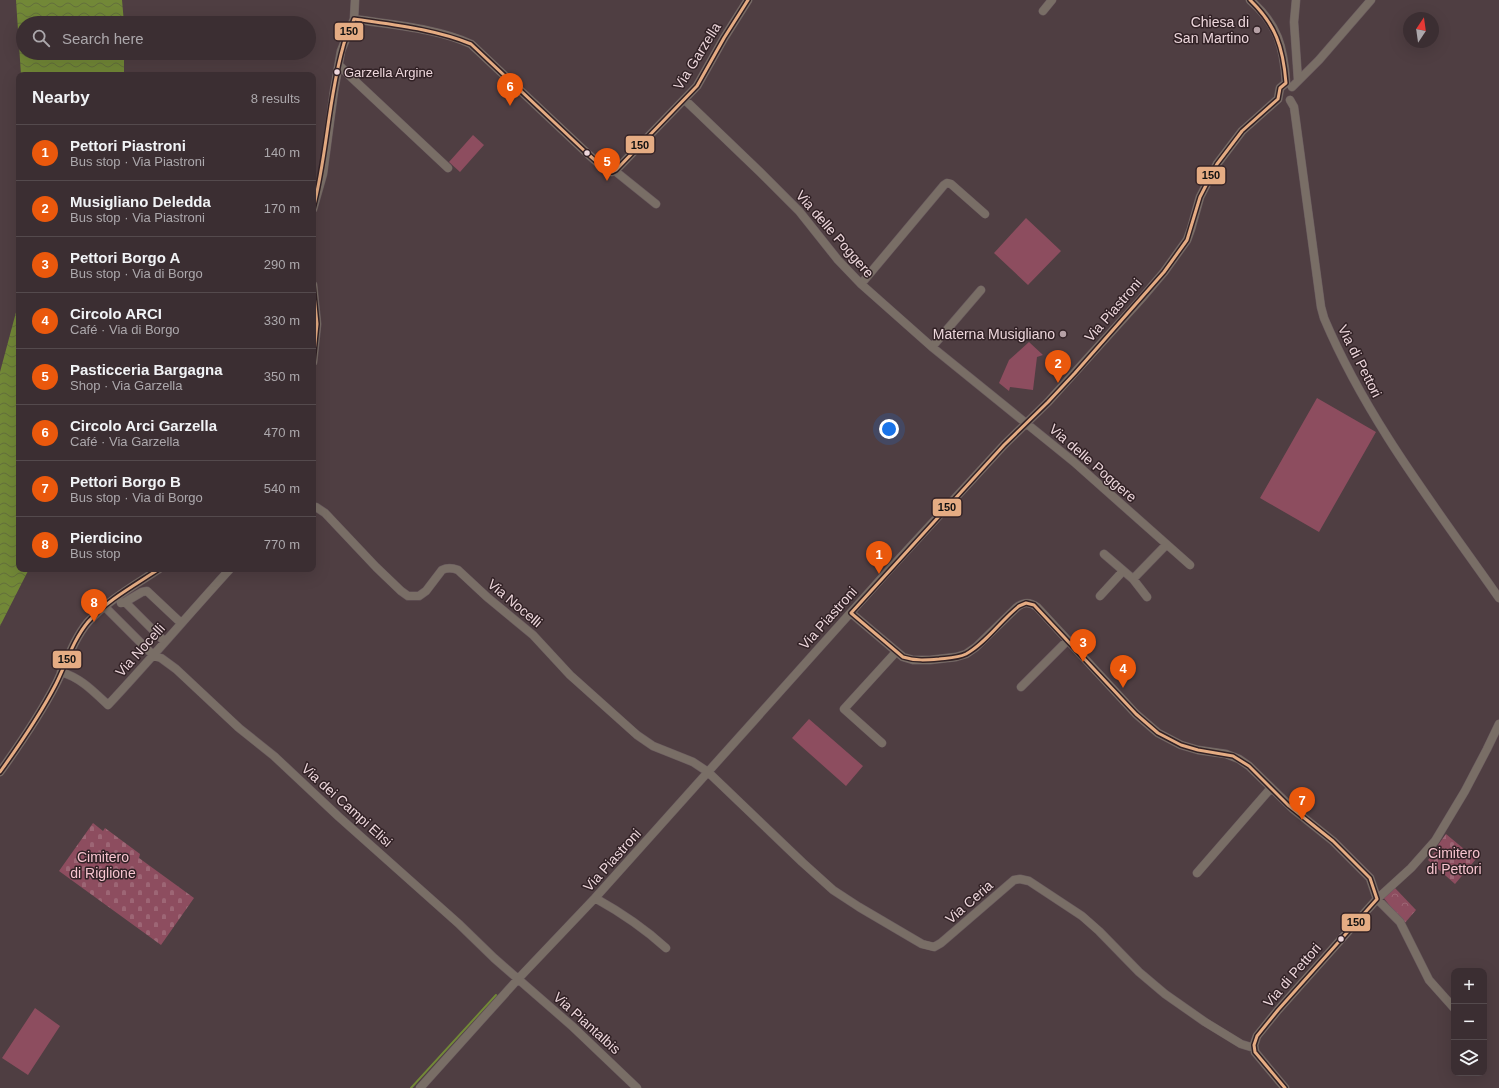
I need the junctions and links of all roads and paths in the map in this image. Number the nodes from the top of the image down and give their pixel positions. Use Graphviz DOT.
graph roads {
  1 [pos="355,0"];
  2 [pos="748,0"];
  3 [pos="1052,0"];
  4 [pos="1250,0"];
  5 [pos="1296,0"];
  6 [pos="1371,0"];
  7 [pos="1043,11"];
  8 [pos="354,19"];
  9 [pos="339,64"];
  10 [pos="1292,84"];
  11 [pos="1278,99"];
  12 [pos="685,100"];
  13 [pos="1290,100"];
  14 [pos="448,168"];
  15 [pos="614,171"];
  16 [pos="316,198"];
  17 [pos="656,204"];
  18 [pos="985,214"];
  19 [pos="861,284"];
  20 [pos="981,290"];
  21 [pos="316,314"];
  22 [pos="316,334"];
  23 [pos="932,347"];
  24 [pos="1026,423"];
  25 [pos="316,507"];
  26 [pos="1166,545"];
  27 [pos="1104,554"];
  28 [pos="1190,565"];
  29 [pos="1123,571"];
  30 [pos="156,572"];
  31 [pos="227,572"];
  32 [pos="1133,579"];
  33 [pos="1100,596"];
  34 [pos="1147,597"];
  35 [pos="1499,598"];
  36 [pos="125,602"];
  37 [pos="108,605"];
  38 [pos="851,613"];
  39 [pos="181,623"];
  40 [pos="1068,640"];
  41 [pos="165,642"];
  42 [pos="896,652"];
  43 [pos="154,656"];
  44 [pos="61,672"];
  45 [pos="1021,687"];
  46 [pos="1499,724"];
  47 [pos="882,743"];
  48 [pos="0,772"];
  49 [pos="708,772"];
  50 [pos="1271,788"];
  51 [pos="1197,873"];
  52 [pos="1374,886"];
  53 [pos="1391,886"];
  54 [pos="595,898"];
  55 [pos="1377,899"];
  56 [pos="666,948"];
  57 [pos="518,979"];
  58 [pos="1451,1005"];
  59 [pos="1254,1048"];
  60 [pos="420,1088"];
  61 [pos="637,1088"];
  62 [pos="1285,1088"];
  1 -- 8 [label="street"];
  2 -- 12 [label="street, Via Garzella"];
  3 -- 7 [label="street"];
  4 -- 10 [label="street"];
  5 -- 10 [label="street"];
  6 -- 10 [label="street"];
  8 -- 9 [label="street"];
  8 -- 15 [label="street"];
  9 -- 14 [label="street"];
  9 -- 16 [label="street"];
  10 -- 11 [label="street"];
  10 -- 13 [label="street"];
  11 -- 13 [label="street"];
  11 -- 24 [label="street, Via Piastroni"];
  12 -- 15 [label="street, Via Garzella"];
  12 -- 19 [label="street, Via delle Poggere"];
  13 -- 35 [label="street, Via di Pettori"];
  15 -- 17 [label="street"];
  18 -- 19 [label="street"];
  19 -- 23 [label="street, Via delle Poggere"];
  20 -- 23 [label="street"];
  21 -- 22 [label="street"];
  23 -- 24 [label="street, Via delle Poggere"];
  24 -- 26 [label="street, Via delle Poggere"];
  24 -- 38 [label="street, Via Piastroni"];
  25 -- 49 [label="street, Via Nocelli"];
  26 -- 28 [label="street, Via delle Poggere"];
  26 -- 32 [label="street"];
  27 -- 29 [label="street"];
  29 -- 32 [label="street"];
  29 -- 33 [label="street"];
  30 -- 37 [label="street"];
  31 -- 39 [label="street, Via Nocelli"];
  32 -- 34 [label="street"];
  36 -- 37 [label="street"];
  36 -- 39 [label="street"];
  36 -- 41 [label="street"];
  37 -- 43 [label="street"];
  37 -- 44 [label="street"];
  38 -- 42 [label="street"];
  38 -- 49 [label="street, Via Piastroni"];
  39 -- 41 [label="street, Via Nocelli"];
  40 -- 42 [label="street"];
  40 -- 45 [label="street"];
  40 -- 50 [label="street"];
  41 -- 43 [label="street, Via Nocelli"];
  42 -- 47 [label="street"];
  43 -- 44 [label="street, Via Nocelli"];
  43 -- 57 [label="street, Via dei Campi Elisi"];
  44 -- 48 [label="street"];
  46 -- 53 [label="street, Via di Pettori"];
  49 -- 54 [label="street, Via Piastroni"];
  49 -- 59 [label="street, Via Ceria"];
  50 -- 51 [label="street"];
  50 -- 52 [label="street"];
  52 -- 53 [label="street"];
  52 -- 55 [label="street"];
  53 -- 55 [label="street, Via di Pettori"];
  54 -- 56 [label="street"];
  54 -- 57 [label="street, Via Piastroni"];
  55 -- 58 [label="street"];
  55 -- 59 [label="street, Via di Pettori"];
  57 -- 60 [label="street, Via Piastroni"];
  57 -- 61 [label="street, Via Piantalbis"];
  59 -- 62 [label="street"];
}
